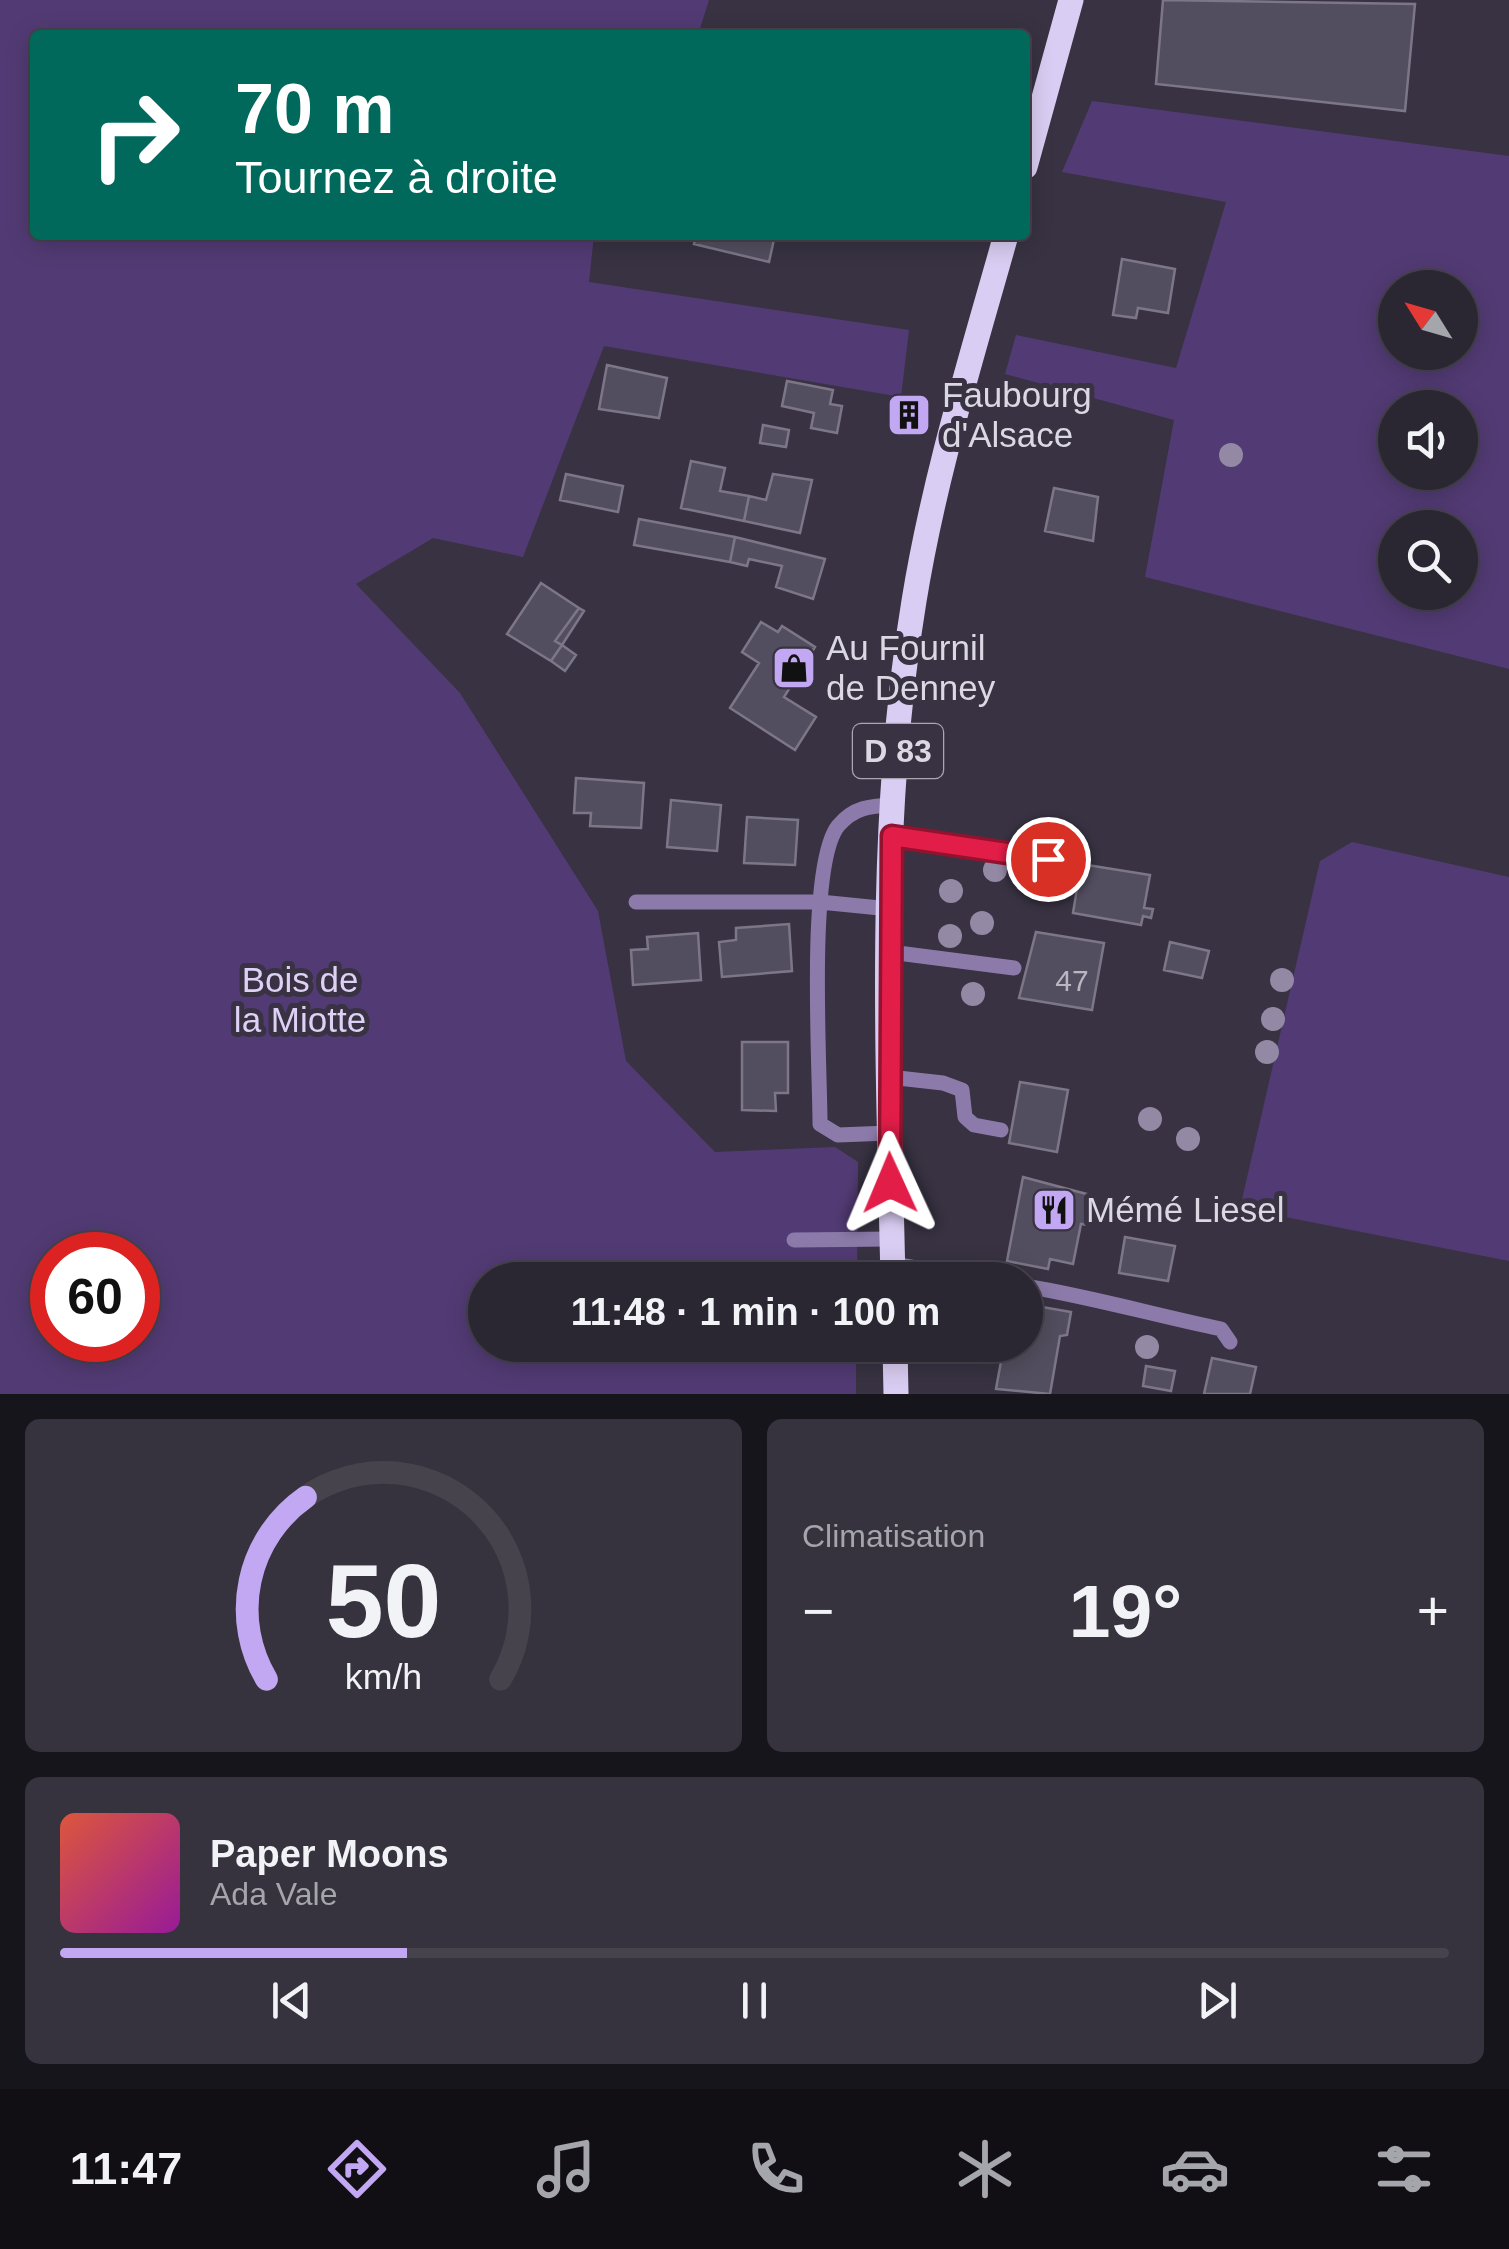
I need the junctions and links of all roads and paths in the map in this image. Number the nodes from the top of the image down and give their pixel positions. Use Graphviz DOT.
graph roads {
  1 [pos="1072,0"];
  2 [pos="1030,148"];
  3 [pos="1005,240"];
  4 [pos="892,805"];
  5 [pos="892,836"];
  6 [pos="1046,879"];
  7 [pos="636,902"];
  8 [pos="820,902"];
  9 [pos="890,908"];
  10 [pos="890,952"];
  11 [pos="1014,968"];
  12 [pos="889,1077"];
  13 [pos="1001,1130"];
  14 [pos="889,1133"];
  15 [pos="794,1240"];
  16 [pos="893,1261"];
  17 [pos="1043,1289"];
  18 [pos="1230,1342"];
  19 [pos="895,1362"];
  20 [pos="896,1394"];
  1 -- 2 [label="main road"];
  3 -- 4 [label="main road, D 83"];
  4 -- 5 [label="main road, D 83"];
  4 -- 8 [label="lane"];
  5 -- 6 [label="lane"];
  5 -- 9 [label="main road, D 83"];
  7 -- 8 [label="lane"];
  8 -- 9 [label="lane"];
  8 -- 14 [label="lane"];
  9 -- 10 [label="main road, D 83"];
  10 -- 11 [label="lane"];
  10 -- 12 [label="main road, D 83"];
  12 -- 13 [label="lane"];
  12 -- 14 [label="main road, D 83"];
  14 -- 16 [label="main road, D 83"];
  15 -- 16 [label="lane"];
  17 -- 18 [label="lane"];
  19 -- 20 [label="main road"];
}
